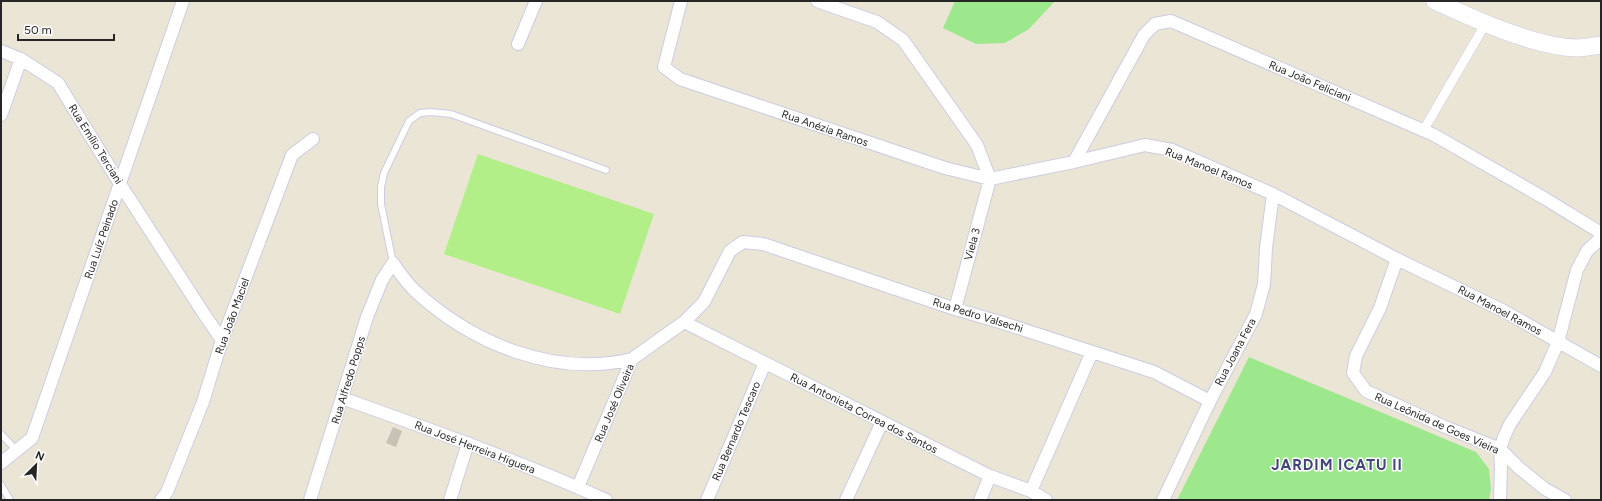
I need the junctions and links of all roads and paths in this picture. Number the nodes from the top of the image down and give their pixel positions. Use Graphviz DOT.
graph roads {
  1 [pos="183,1"];
  2 [pos="536,1"];
  3 [pos="681,1"];
  4 [pos="817,1"];
  5 [pos="1435,1"];
  6 [pos="1486,22"];
  7 [pos="518,44"];
  8 [pos="1601,45"];
  9 [pos="1,51"];
  10 [pos="21,59"];
  11 [pos="1,115"];
  12 [pos="1423,131"];
  13 [pos="313,139"];
  14 [pos="1074,162"];
  15 [pos="606,170"];
  16 [pos="990,179"];
  17 [pos="120,184"];
  18 [pos="1273,194"];
  19 [pos="1601,233"];
  20 [pos="1601,238"];
  21 [pos="742,242"];
  22 [pos="1397,259"];
  23 [pos="393,264"];
  24 [pos="955,309"];
  25 [pos="684,322"];
  26 [pos="222,340"];
  27 [pos="1558,342"];
  28 [pos="1092,352"];
  29 [pos="632,359"];
  30 [pos="765,363"];
  31 [pos="1601,366"];
  32 [pos="342,398"];
  33 [pos="1210,401"];
  34 [pos="882,422"];
  35 [pos="1,434"];
  36 [pos="468,443"];
  37 [pos="1500,449"];
  38 [pos="16,451"];
  39 [pos="1,463"];
  40 [pos="990,476"];
  41 [pos="1,485"];
  42 [pos="578,487"];
  43 [pos="1031,491"];
  44 [pos="10,500"];
  45 [pos="162,500"];
  46 [pos="310,500"];
  47 [pos="450,500"];
  48 [pos="606,500"];
  49 [pos="706,500"];
  50 [pos="846,500"];
  51 [pos="980,500"];
  52 [pos="1046,500"];
  53 [pos="1163,500"];
  54 [pos="1500,500"];
  55 [pos="1565,500"];
  1 -- 17 [label="street, Rua Luíz Peinado"];
  2 -- 7 [label="street"];
  3 -- 16 [label="street, Rua Anézia Ramos"];
  4 -- 16 [label="street"];
  5 -- 6 [label="main road"];
  6 -- 8 [label="main road"];
  6 -- 12 [label="street"];
  9 -- 10 [label="street, Rua Emílio Terciani"];
  10 -- 11 [label="street"];
  10 -- 17 [label="street, Rua Emílio Terciani"];
  12 -- 14 [label="street, Rua João Feliciani"];
  12 -- 19 [label="street, Rua João Feliciani"];
  13 -- 26 [label="street, Rua João Maciel"];
  14 -- 16 [label="street, Rua Manoel Ramos"];
  14 -- 18 [label="street, Rua Manoel Ramos"];
  15 -- 23 [label="lane"];
  16 -- 24 [label="street, Viela 3"];
  17 -- 26 [label="street, Rua Emílio Terciani"];
  17 -- 38 [label="street, Rua Luíz Peinado"];
  18 -- 22 [label="street, Rua Manoel Ramos"];
  18 -- 33 [label="street, Rua Joana Fera"];
  20 -- 27 [label="street"];
  21 -- 24 [label="street, Rua Pedro Valsechi"];
  21 -- 25 [label="street, Rua José Oliveira"];
  22 -- 27 [label="street, Rua Manoel Ramos"];
  22 -- 37 [label="street, Rua Leônida de Goes Vieira"];
  23 -- 29 [label="street"];
  23 -- 32 [label="street, Rua Alfredo Popps"];
  24 -- 28 [label="street, Rua Pedro Valsechi"];
  25 -- 29 [label="street, Rua José Oliveira"];
  25 -- 30 [label="street, Rua Antonieta Correa dos Santos"];
  26 -- 45 [label="street, Rua João Maciel"];
  27 -- 31 [label="street, Rua Manoel Ramos"];
  27 -- 37 [label="street"];
  28 -- 33 [label="street, Rua Pedro Valsechi"];
  28 -- 43 [label="street"];
  29 -- 42 [label="street, Rua José Oliveira"];
  30 -- 34 [label="street, Rua Antonieta Correa dos Santos"];
  30 -- 49 [label="street, Rua Bernardo Tescaro"];
  32 -- 36 [label="street, Rua José Herreira Higuera"];
  32 -- 46 [label="street, Rua Alfredo Popps"];
  33 -- 53 [label="street, Rua Joana Fera"];
  34 -- 40 [label="street, Rua Antonieta Correa dos Santos"];
  34 -- 50 [label="street"];
  35 -- 38 [label="lane"];
  36 -- 42 [label="street, Rua José Herreira Higuera"];
  36 -- 47 [label="street"];
  37 -- 54 [label="street"];
  37 -- 55 [label="street, Rua Leônida de Goes Vieira"];
  38 -- 39 [label="street, Rua Luíz Peinado"];
  40 -- 43 [label="street, Rua Antonieta Correa dos Santos"];
  40 -- 51 [label="street"];
  41 -- 44 [label="lane"];
  42 -- 48 [label="street, Rua José Herreira Higuera"];
  43 -- 52 [label="street, Rua Antonieta Correa dos Santos"];
}
